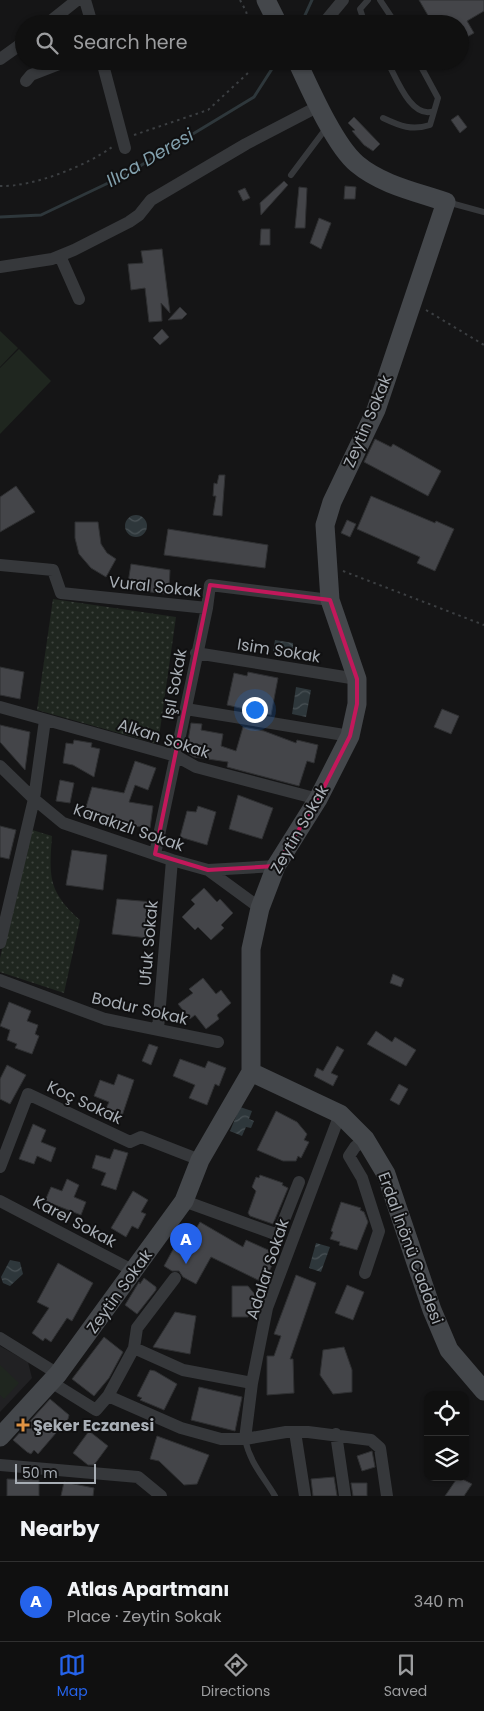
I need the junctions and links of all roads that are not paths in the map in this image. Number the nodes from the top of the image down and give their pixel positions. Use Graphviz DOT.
graph roads {
  1 [pos="77,0"];
  2 [pos="85,0"];
  3 [pos="266,0"];
  4 [pos="343,0"];
  5 [pos="366,0"];
  6 [pos="380,0"];
  7 [pos="63,15"];
  8 [pos="89,15"];
  9 [pos="274,15"];
  10 [pos="330,15"];
  11 [pos="360,15"];
  12 [pos="390,15"];
  13 [pos="15,48"];
  14 [pos="0,59"];
  15 [pos="44,70"];
  16 [pos="104,70"];
  17 [pos="302,70"];
  18 [pos="392,70"];
  19 [pos="423,70"];
  20 [pos="26,81"];
  21 [pos="319,106"];
  22 [pos="434,111"];
  23 [pos="383,118"];
  24 [pos="330,125"];
  25 [pos="124,144"];
  26 [pos="291,175"];
  27 [pos="446,202"];
  28 [pos="484,212"];
  29 [pos="60,256"];
  30 [pos="0,267"];
  31 [pos="79,299"];
  32 [pos="0,565"];
  33 [pos="330,600"];
  34 [pos="207,608"];
  35 [pos="196,654"];
  36 [pos="357,679"];
  37 [pos="0,707"];
  38 [pos="186,709"];
  39 [pos="45,720"];
  40 [pos="350,736"];
  41 [pos="176,756"];
  42 [pos="0,766"];
  43 [pos="318,799"];
  44 [pos="34,800"];
  45 [pos="155,854"];
  46 [pos="172,860"];
  47 [pos="276,866"];
  48 [pos="208,870"];
  49 [pos="260,908"];
  50 [pos="0,943"];
  51 [pos="0,980"];
  52 [pos="158,1029"];
  53 [pos="218,1042"];
  54 [pos="251,1072"];
  55 [pos="340,1114"];
  56 [pos="365,1140"];
  57 [pos="200,1160"];
  58 [pos="0,1167"];
  59 [pos="299,1182"];
  60 [pos="0,1201"];
  61 [pos="184,1201"];
  62 [pos="134,1271"];
  63 [pos="364,1273"];
  64 [pos="175,1278"];
  65 [pos="0,1338"];
  66 [pos="134,1348"];
  67 [pos="54,1378"];
  68 [pos="252,1383"];
  69 [pos="484,1390"];
  70 [pos="108,1396"];
  71 [pos="302,1432"];
  72 [pos="336,1434"];
  73 [pos="0,1437"];
  74 [pos="245,1439"];
  75 [pos="0,1465"];
  76 [pos="161,1496"];
  77 [pos="275,1496"];
  78 [pos="305,1496"];
  79 [pos="345,1496"];
  80 [pos="386,1496"];
  1 -- 7 [label="street"];
  2 -- 8 [label="street"];
  3 -- 9 [label="street"];
  4 -- 10 [label="street"];
  5 -- 11 [label="lane"];
  6 -- 12 [label="lane"];
  13 -- 14 [label="street"];
  15 -- 20 [label="street"];
  16 -- 25 [label="street"];
  17 -- 21 [label="street"];
  18 -- 22 [label="lane"];
  19 -- 22 [label="lane"];
  21 -- 24 [label="street"];
  21 -- 29 [label="street"];
  22 -- 23 [label="lane"];
  24 -- 26 [label="lane"];
  24 -- 27 [label="street"];
  27 -- 28 [label="lane"];
  27 -- 33 [label="street, Zeytin Sokak"];
  29 -- 30 [label="street"];
  29 -- 31 [label="street"];
  32 -- 34 [label="street, Vural Sokak"];
  33 -- 34 [label="street, Vural Sokak"];
  33 -- 36 [label="street, Zeytin Sokak"];
  34 -- 35 [label="street, Işıl Sokak"];
  35 -- 36 [label="street, Isim Sokak"];
  35 -- 38 [label="street, Işıl Sokak"];
  36 -- 40 [label="street, Zeytin Sokak"];
  37 -- 39 [label="street, Alkan Sokak"];
  38 -- 40 [label="street"];
  38 -- 41 [label="street, Işıl Sokak"];
  39 -- 41 [label="street, Alkan Sokak"];
  39 -- 44 [label="street"];
  40 -- 43 [label="street, Zeytin Sokak"];
  41 -- 43 [label="street, Alkan Sokak"];
  41 -- 45 [label="street, Işıl Sokak"];
  42 -- 44 [label="street, Karakızlı Sokak"];
  43 -- 47 [label="street, Zeytin Sokak"];
  44 -- 45 [label="street, Karakızlı Sokak"];
  44 -- 50 [label="street"];
  45 -- 46 [label="street, Karakızlı Sokak"];
  46 -- 48 [label="street, Karakızlı Sokak"];
  46 -- 52 [label="street, Ufuk Sokak"];
  47 -- 48 [label="street, Karakızlı Sokak"];
  47 -- 49 [label="street, Zeytin Sokak"];
  48 -- 49 [label="street, Karakızlı Sokak"];
  49 -- 54 [label="street, Zeytin Sokak"];
  51 -- 52 [label="street, Bodur Sokak"];
  52 -- 53 [label="street, Bodur Sokak"];
  54 -- 55 [label="street, Erdal İnönü Caddesi"];
  54 -- 57 [label="street, Zeytin Sokak"];
  55 -- 56 [label="street, Erdal İnönü Caddesi"];
  55 -- 68 [label="street, Adalar Sokak"];
  56 -- 63 [label="street"];
  56 -- 69 [label="street, Erdal İnönü Caddesi"];
  57 -- 58 [label="street, Koç Sokak"];
  57 -- 61 [label="street, Zeytin Sokak"];
  59 -- 61 [label="street"];
  60 -- 62 [label="street, Karel Sokak"];
  61 -- 62 [label="street, Zeytin Sokak"];
  62 -- 67 [label="street, Zeytin Sokak"];
  64 -- 66 [label="street"];
  65 -- 67 [label="street"];
  66 -- 68 [label="street"];
  66 -- 70 [label="street"];
  67 -- 70 [label="street"];
  67 -- 73 [label="street, Zeytin Sokak"];
  68 -- 74 [label="street, Adalar Sokak"];
  70 -- 74 [label="street"];
  71 -- 72 [label="street"];
  71 -- 74 [label="street"];
  71 -- 78 [label="street"];
  72 -- 79 [label="street"];
  72 -- 80 [label="street"];
  74 -- 77 [label="lane"];
  75 -- 76 [label="street"];
}
